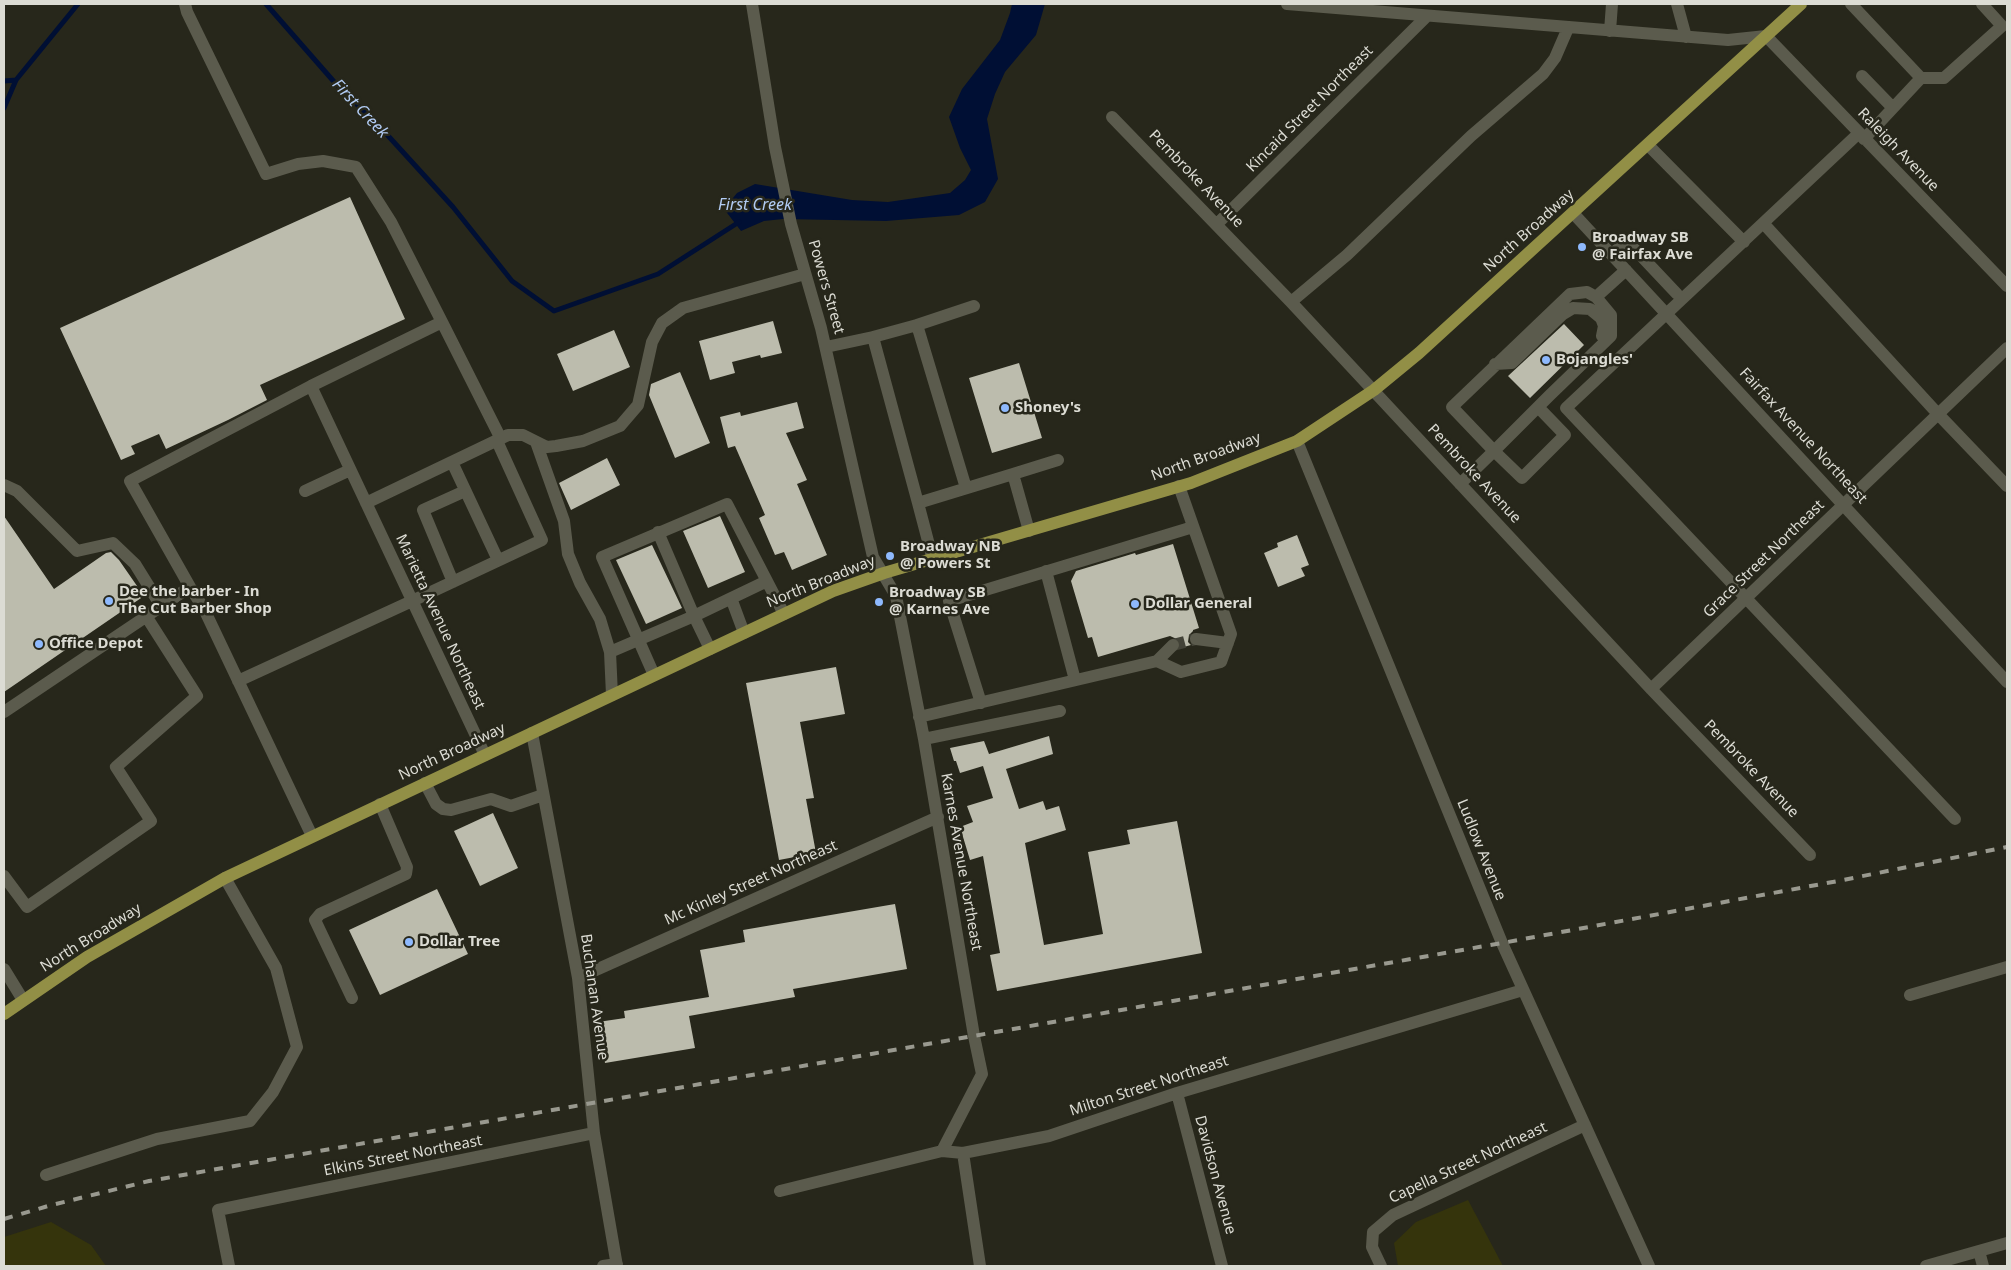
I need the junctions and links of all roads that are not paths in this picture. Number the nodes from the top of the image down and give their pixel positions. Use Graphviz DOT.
graph roads {
  1 [pos="185,4"];
  2 [pos="752,4"];
  3 [pos="1287,4"];
  4 [pos="1612,4"];
  5 [pos="1677,4"];
  6 [pos="1801,4"];
  7 [pos="1850,4"];
  8 [pos="1982,4"];
  9 [pos="1426,17"];
  10 [pos="1568,28"];
  11 [pos="1610,31"];
  12 [pos="1766,36"];
  13 [pos="1686,37"];
  14 [pos="1862,76"];
  15 [pos="1921,78"];
  16 [pos="1893,108"];
  17 [pos="1112,117"];
  18 [pos="1862,136"];
  19 [pos="1648,145"];
  20 [pos="1573,214"];
  21 [pos="1217,224"];
  22 [pos="1764,224"];
  23 [pos="1741,240"];
  24 [pos="1612,254"];
  25 [pos="1626,270"];
  26 [pos="804,274"];
  27 [pos="2007,286"];
  28 [pos="1677,294"];
  29 [pos="1596,297"];
  30 [pos="1291,302"];
  31 [pos="974,306"];
  32 [pos="1664,311"];
  33 [pos="442,322"];
  34 [pos="917,325"];
  35 [pos="873,336"];
  36 [pos="826,347"];
  37 [pos="2007,348"];
  38 [pos="1495,364"];
  39 [pos="311,386"];
  40 [pos="1374,390"];
  41 [pos="1549,396"];
  42 [pos="1538,407"];
  43 [pos="1938,414"];
  44 [pos="499,440"];
  45 [pos="1297,441"];
  46 [pos="536,442"];
  47 [pos="1494,451"];
  48 [pos="1058,460"];
  49 [pos="452,462"];
  50 [pos="350,470"];
  51 [pos="1013,474"];
  52 [pos="4,484"];
  53 [pos="1460,484"];
  54 [pos="1179,486"];
  55 [pos="2007,486"];
  56 [pos="966,488"];
  57 [pos="305,491"];
  58 [pos="465,491"];
  59 [pos="366,503"];
  60 [pos="918,503"];
  61 [pos="1844,504"];
  62 [pos="1193,527"];
  63 [pos="1029,531"];
  64 [pos="658,532"];
  65 [pos="498,560"];
  66 [pos="933,560"];
  67 [pos="1046,571"];
  68 [pos="884,574"];
  69 [pos="767,581"];
  70 [pos="454,582"];
  71 [pos="190,587"];
  72 [pos="731,598"];
  73 [pos="1746,598"];
  74 [pos="412,602"];
  75 [pos="161,606"];
  76 [pos="784,614"];
  77 [pos="146,616"];
  78 [pos="694,616"];
  79 [pos="744,632"];
  80 [pos="1196,639"];
  81 [pos="639,641"];
  82 [pos="1228,643"];
  83 [pos="1173,645"];
  84 [pos="710,648"];
  85 [pos="610,652"];
  86 [pos="1157,661"];
  87 [pos="654,674"];
  88 [pos="238,680"];
  89 [pos="1075,680"];
  90 [pos="2007,682"];
  91 [pos="1651,689"];
  92 [pos="612,695"];
  93 [pos="981,703"];
  94 [pos="1060,711"];
  95 [pos="4,712"];
  96 [pos="919,717"];
  97 [pos="532,733"];
  98 [pos="924,739"];
  99 [pos="484,755"];
  100 [pos="424,783"];
  101 [pos="543,795"];
  102 [pos="380,804"];
  103 [pos="938,817"];
  104 [pos="1955,818"];
  105 [pos="312,836"];
  106 [pos="1810,855"];
  107 [pos="4,876"];
  108 [pos="225,878"];
  109 [pos="2007,967"];
  110 [pos="4,969"];
  111 [pos="578,978"];
  112 [pos="1523,990"];
  113 [pos="1910,995"];
  114 [pos="352,998"];
  115 [pos="23,1000"];
  116 [pos="4,1014"];
  117 [pos="1177,1093"];
  118 [pos="1585,1126"];
  119 [pos="594,1133"];
  120 [pos="942,1150"];
  121 [pos="963,1153"];
  122 [pos="46,1175"];
  123 [pos="780,1191"];
  124 [pos="2007,1244"];
  125 [pos="1979,1251"];
  126 [pos="617,1265"];
  127 [pos="229,1266"];
  128 [pos="604,1266"];
  129 [pos="980,1266"];
  130 [pos="1222,1266"];
  131 [pos="1381,1266"];
  132 [pos="1649,1266"];
  133 [pos="1926,1266"];
  134 [pos="1983,1266"];
  1 -- 33 [label="street"];
  2 -- 26 [label="street, Powers Street"];
  3 -- 9 [label="street"];
  4 -- 11 [label="street"];
  5 -- 13 [label="street"];
  6 -- 12 [label="main road, North Broadway"];
  7 -- 15 [label="street"];
  8 -- 15 [label="street"];
  9 -- 10 [label="street"];
  9 -- 21 [label="street, Kincaid Street Northeast"];
  10 -- 11 [label="street"];
  10 -- 30 [label="street"];
  11 -- 13 [label="street"];
  12 -- 13 [label="street"];
  12 -- 18 [label="street, Raleigh Avenue"];
  12 -- 19 [label="main road, North Broadway"];
  14 -- 16 [label="street"];
  15 -- 16 [label="street"];
  16 -- 18 [label="street"];
  17 -- 21 [label="street, Pembroke Avenue"];
  18 -- 22 [label="street"];
  18 -- 27 [label="street, Raleigh Avenue"];
  19 -- 20 [label="main road, North Broadway"];
  19 -- 23 [label="street"];
  20 -- 24 [label="street, Fairfax Avenue Northeast"];
  20 -- 40 [label="main road, North Broadway"];
  21 -- 30 [label="street, Pembroke Avenue"];
  22 -- 23 [label="street"];
  22 -- 43 [label="street"];
  23 -- 28 [label="street"];
  23 -- 32 [label="street"];
  24 -- 25 [label="street, Fairfax Avenue Northeast"];
  24 -- 28 [label="street"];
  25 -- 29 [label="street"];
  25 -- 32 [label="street, Fairfax Avenue Northeast"];
  26 -- 36 [label="street, Powers Street"];
  26 -- 46 [label="street"];
  28 -- 32 [label="street"];
  29 -- 38 [label="street"];
  29 -- 41 [label="street"];
  30 -- 40 [label="street, Pembroke Avenue"];
  31 -- 34 [label="street"];
  32 -- 61 [label="street, Fairfax Avenue Northeast"];
  32 -- 73 [label="street"];
  33 -- 39 [label="street"];
  33 -- 44 [label="street"];
  34 -- 35 [label="street"];
  34 -- 56 [label="street"];
  35 -- 36 [label="street"];
  35 -- 60 [label="street"];
  36 -- 68 [label="street, Powers Street"];
  37 -- 43 [label="street, Grace Street Northeast"];
  38 -- 41 [label="street"];
  38 -- 47 [label="street"];
  39 -- 50 [label="street, Marietta Avenue Northeast"];
  39 -- 71 [label="street"];
  40 -- 45 [label="main road, North Broadway"];
  40 -- 53 [label="street, Pembroke Avenue"];
  41 -- 42 [label="street"];
  42 -- 47 [label="street"];
  42 -- 47 [label="street"];
  43 -- 55 [label="street"];
  43 -- 61 [label="street, Grace Street Northeast"];
  44 -- 46 [label="street"];
  44 -- 49 [label="street"];
  44 -- 65 [label="street"];
  45 -- 54 [label="main road, North Broadway"];
  45 -- 112 [label="street, Ludlow Avenue"];
  46 -- 85 [label="street"];
  47 -- 53 [label="street"];
  48 -- 51 [label="street"];
  49 -- 58 [label="street"];
  49 -- 59 [label="street"];
  50 -- 57 [label="street"];
  50 -- 59 [label="street, Marietta Avenue Northeast"];
  51 -- 56 [label="street"];
  51 -- 63 [label="street"];
  52 -- 75 [label="street"];
  53 -- 91 [label="street, Pembroke Avenue"];
  54 -- 62 [label="street"];
  54 -- 63 [label="main road, North Broadway"];
  56 -- 60 [label="street"];
  58 -- 65 [label="street"];
  58 -- 70 [label="street"];
  59 -- 74 [label="street, Marietta Avenue Northeast"];
  60 -- 66 [label="street"];
  61 -- 73 [label="street, Grace Street Northeast"];
  61 -- 90 [label="street, Fairfax Avenue Northeast"];
  62 -- 67 [label="street"];
  62 -- 82 [label="street"];
  63 -- 66 [label="main road, North Broadway"];
  64 -- 69 [label="street"];
  64 -- 78 [label="street"];
  64 -- 81 [label="street"];
  65 -- 70 [label="street"];
  66 -- 68 [label="main road, North Broadway"];
  67 -- 89 [label="street"];
  67 -- 93 [label="street"];
  68 -- 76 [label="main road, North Broadway"];
  68 -- 96 [label="street, Karnes Avenue Northeast"];
  69 -- 72 [label="street"];
  69 -- 76 [label="street"];
  70 -- 74 [label="street"];
  71 -- 75 [label="street"];
  71 -- 88 [label="street"];
  72 -- 78 [label="street"];
  72 -- 79 [label="street"];
  73 -- 91 [label="street, Grace Street Northeast"];
  73 -- 104 [label="street"];
  74 -- 88 [label="street"];
  74 -- 99 [label="street, Marietta Avenue Northeast"];
  75 -- 77 [label="street"];
  76 -- 79 [label="main road, North Broadway"];
  77 -- 95 [label="street"];
  77 -- 107 [label="street"];
  78 -- 81 [label="street"];
  78 -- 84 [label="street"];
  79 -- 84 [label="main road, North Broadway"];
  80 -- 82 [label="street"];
  81 -- 85 [label="street"];
  81 -- 87 [label="street"];
  82 -- 86 [label="street"];
  83 -- 86 [label="street"];
  84 -- 87 [label="main road, North Broadway"];
  85 -- 92 [label="street"];
  86 -- 89 [label="street"];
  87 -- 92 [label="main road, North Broadway"];
  88 -- 105 [label="street"];
  89 -- 93 [label="street"];
  91 -- 106 [label="street, Pembroke Avenue"];
  92 -- 97 [label="main road, North Broadway"];
  93 -- 96 [label="street"];
  94 -- 98 [label="street"];
  96 -- 98 [label="street, Karnes Avenue Northeast"];
  97 -- 99 [label="main road, North Broadway"];
  97 -- 101 [label="street, Buchanan Avenue"];
  98 -- 103 [label="street, Karnes Avenue Northeast"];
  99 -- 100 [label="main road, North Broadway"];
  100 -- 101 [label="street"];
  100 -- 102 [label="main road, North Broadway"];
  101 -- 111 [label="street, Buchanan Avenue"];
  102 -- 105 [label="main road, North Broadway"];
  102 -- 114 [label="street"];
  103 -- 111 [label="street, Mc Kinley Street Northeast"];
  103 -- 120 [label="street, Karnes Avenue Northeast"];
  105 -- 108 [label="main road, North Broadway"];
  108 -- 115 [label="main road, North Broadway"];
  108 -- 122 [label="street"];
  109 -- 113 [label="street"];
  110 -- 115 [label="street"];
  111 -- 119 [label="street, Buchanan Avenue"];
  112 -- 117 [label="street, Milton Street Northeast"];
  112 -- 118 [label="street, Ludlow Avenue"];
  115 -- 116 [label="main road, North Broadway"];
  117 -- 121 [label="street, Milton Street Northeast"];
  117 -- 130 [label="street, Davidson Avenue"];
  118 -- 131 [label="street, Capella Street Northeast"];
  118 -- 132 [label="street, Ludlow Avenue"];
  119 -- 126 [label="street, Buchanan Avenue"];
  119 -- 127 [label="street, Elkins Street Northeast"];
  120 -- 121 [label="street, Milton Street Northeast"];
  120 -- 123 [label="street, Milton Street Northeast"];
  121 -- 129 [label="street"];
  124 -- 125 [label="street"];
  125 -- 133 [label="street"];
  125 -- 134 [label="street"];
  126 -- 128 [label="street"];
}
